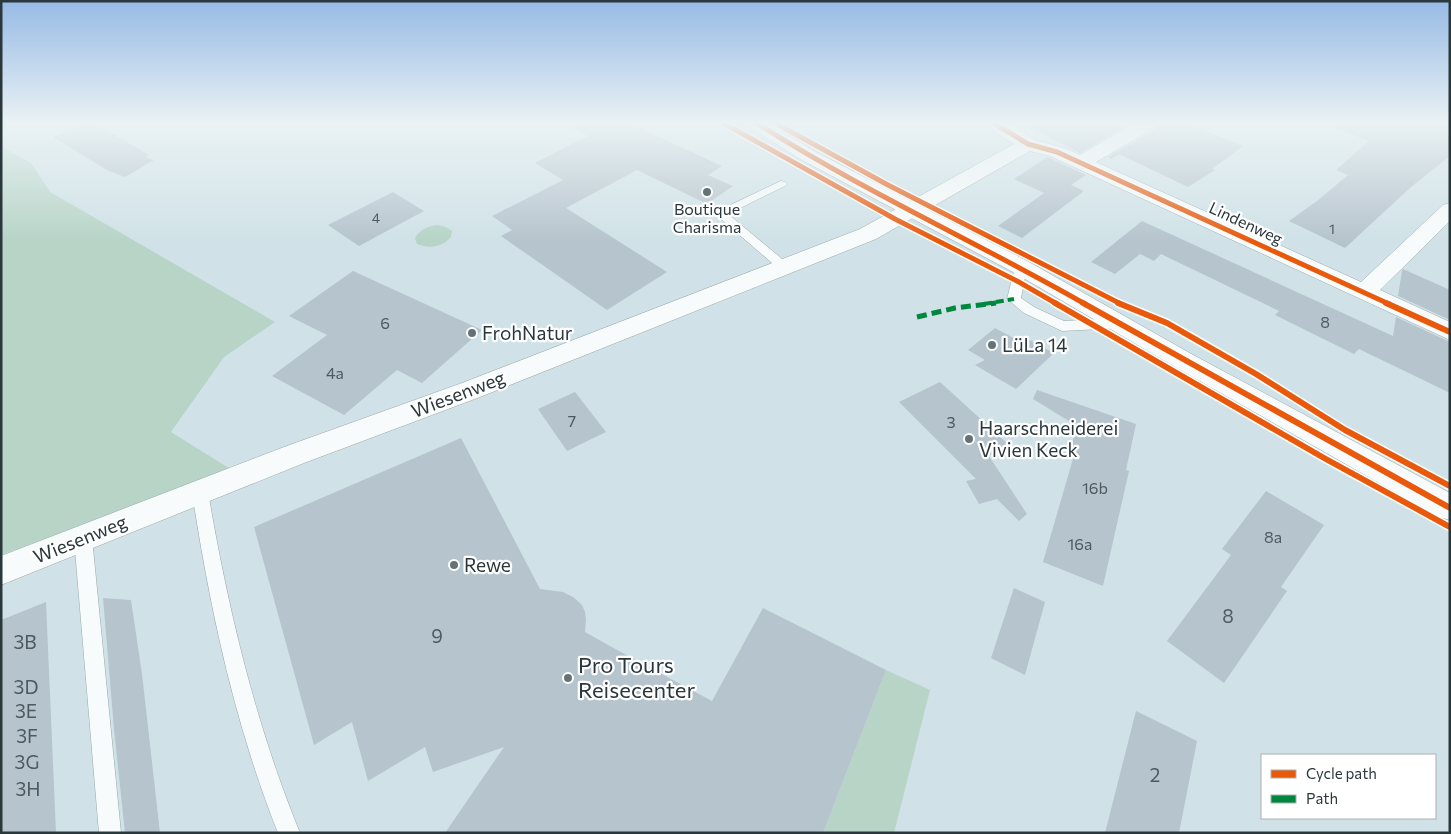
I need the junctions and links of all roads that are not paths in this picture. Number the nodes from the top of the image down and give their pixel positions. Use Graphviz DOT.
graph roads {
  1 [pos="820,163"];
  2 [pos="995,163"];
  3 [pos="1081,163"];
  4 [pos="781,184"];
  5 [pos="912,210"];
  6 [pos="1450,210"];
  7 [pos="784,266"];
  8 [pos="1021,267"];
  9 [pos="1364,292"];
  10 [pos="1119,324"];
  11 [pos="1450,332"];
  12 [pos="200,492"];
  13 [pos="1450,508"];
  14 [pos="83,538"];
  15 [pos="1,571"];
  16 [pos="110,833"];
  17 [pos="289,833"];
  1 -- 5 [label="street"];
  2 -- 5 [label="street"];
  3 -- 9 [label="street, Lindenweg"];
  4 -- 7 [label="lane"];
  5 -- 7 [label="street, Wiesenweg"];
  5 -- 8 [label="street"];
  6 -- 9 [label="street"];
  7 -- 12 [label="street, Wiesenweg"];
  8 -- 10 [label="street"];
  8 -- 10 [label="lane"];
  9 -- 11 [label="street, Lindenweg"];
  10 -- 13 [label="street"];
  12 -- 14 [label="street, Wiesenweg"];
  12 -- 17 [label="lane"];
  14 -- 15 [label="street, Wiesenweg"];
  14 -- 16 [label="lane"];
}
